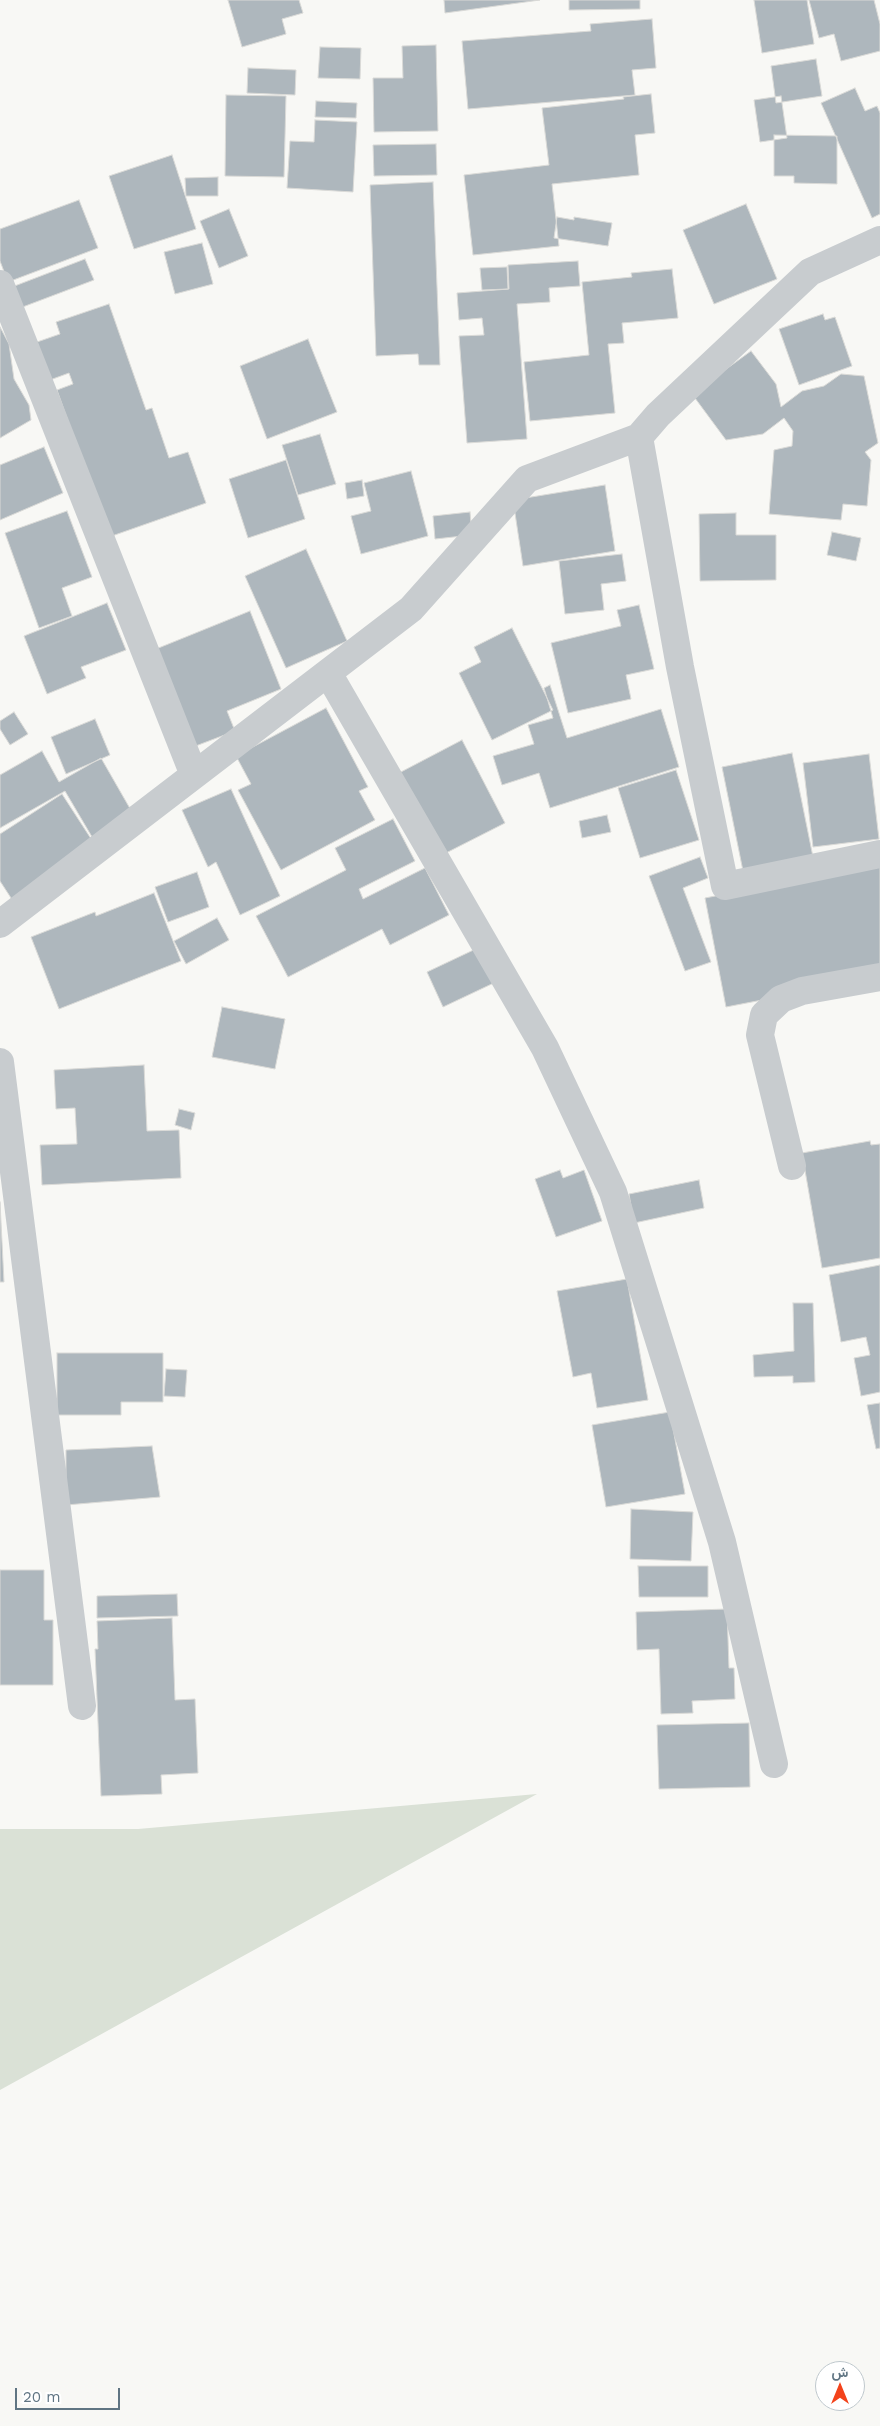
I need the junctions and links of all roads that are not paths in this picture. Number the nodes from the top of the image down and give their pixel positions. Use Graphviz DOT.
graph roads {
  1 [pos="880,240"];
  2 [pos="0,284"];
  3 [pos="639,437"];
  4 [pos="328,672"];
  5 [pos="194,775"];
  6 [pos="880,854"];
  7 [pos="0,924"];
  8 [pos="880,978"];
  9 [pos="0,1062"];
  10 [pos="792,1166"];
  11 [pos="82,1706"];
  12 [pos="774,1764"];
  1 -- 3 [label="street"];
  2 -- 5 [label="street"];
  3 -- 4 [label="street"];
  3 -- 6 [label="street"];
  4 -- 5 [label="street"];
  4 -- 12 [label="street"];
  5 -- 7 [label="street"];
  8 -- 10 [label="street"];
  9 -- 11 [label="street"];
}
